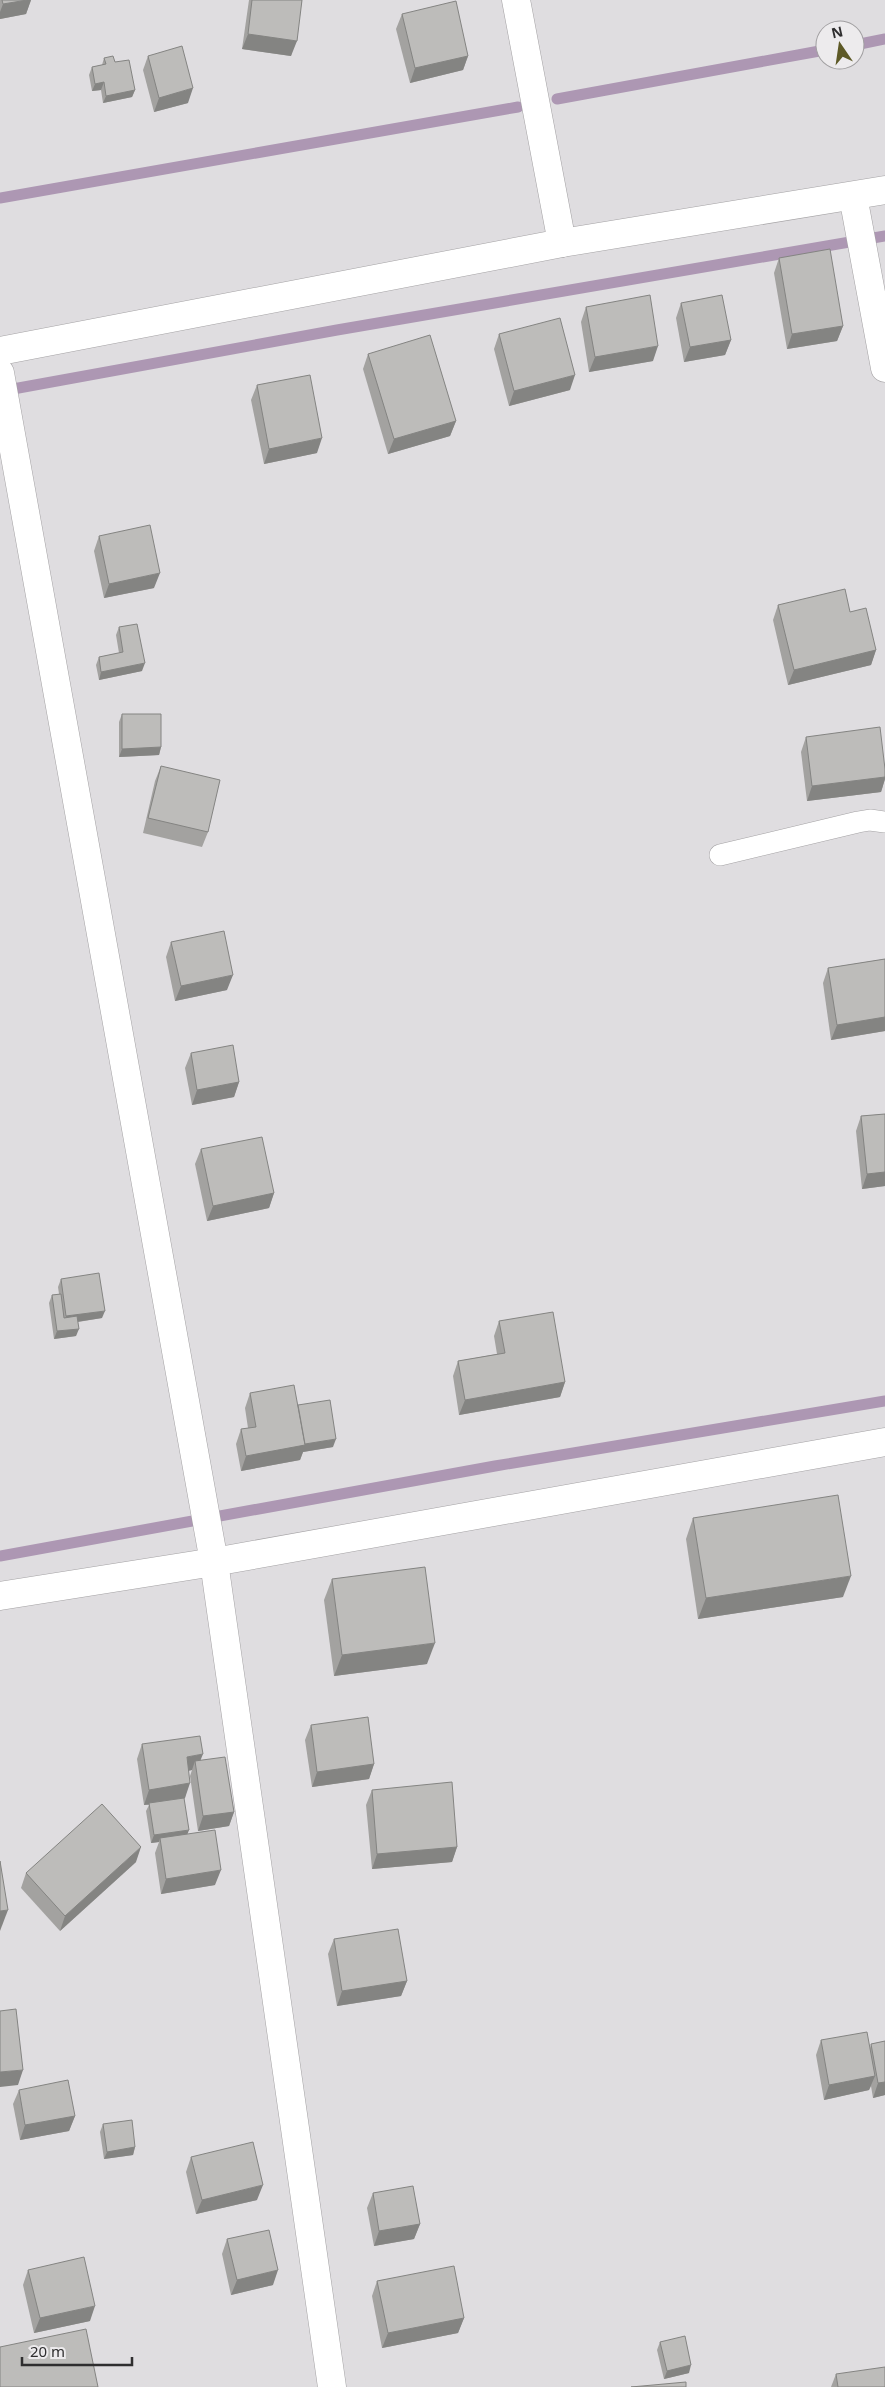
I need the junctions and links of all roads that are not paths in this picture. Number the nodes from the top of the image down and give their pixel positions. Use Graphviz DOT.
graph roads {
  1 [pos="516,0"];
  2 [pos="885,190"];
  3 [pos="853,198"];
  4 [pos="562,243"];
  5 [pos="0,350"];
  6 [pos="885,368"];
  7 [pos="0,373"];
  8 [pos="885,822"];
  9 [pos="720,855"];
  10 [pos="885,1442"];
  11 [pos="214,1562"];
  12 [pos="0,1596"];
  13 [pos="332,2387"];
  1 -- 4 [label="street"];
  2 -- 3 [label="street"];
  3 -- 4 [label="street"];
  3 -- 6 [label="street"];
  4 -- 5 [label="street"];
  7 -- 11 [label="street"];
  8 -- 9 [label="lane"];
  10 -- 11 [label="street"];
  11 -- 12 [label="street"];
  11 -- 13 [label="street"];
}
